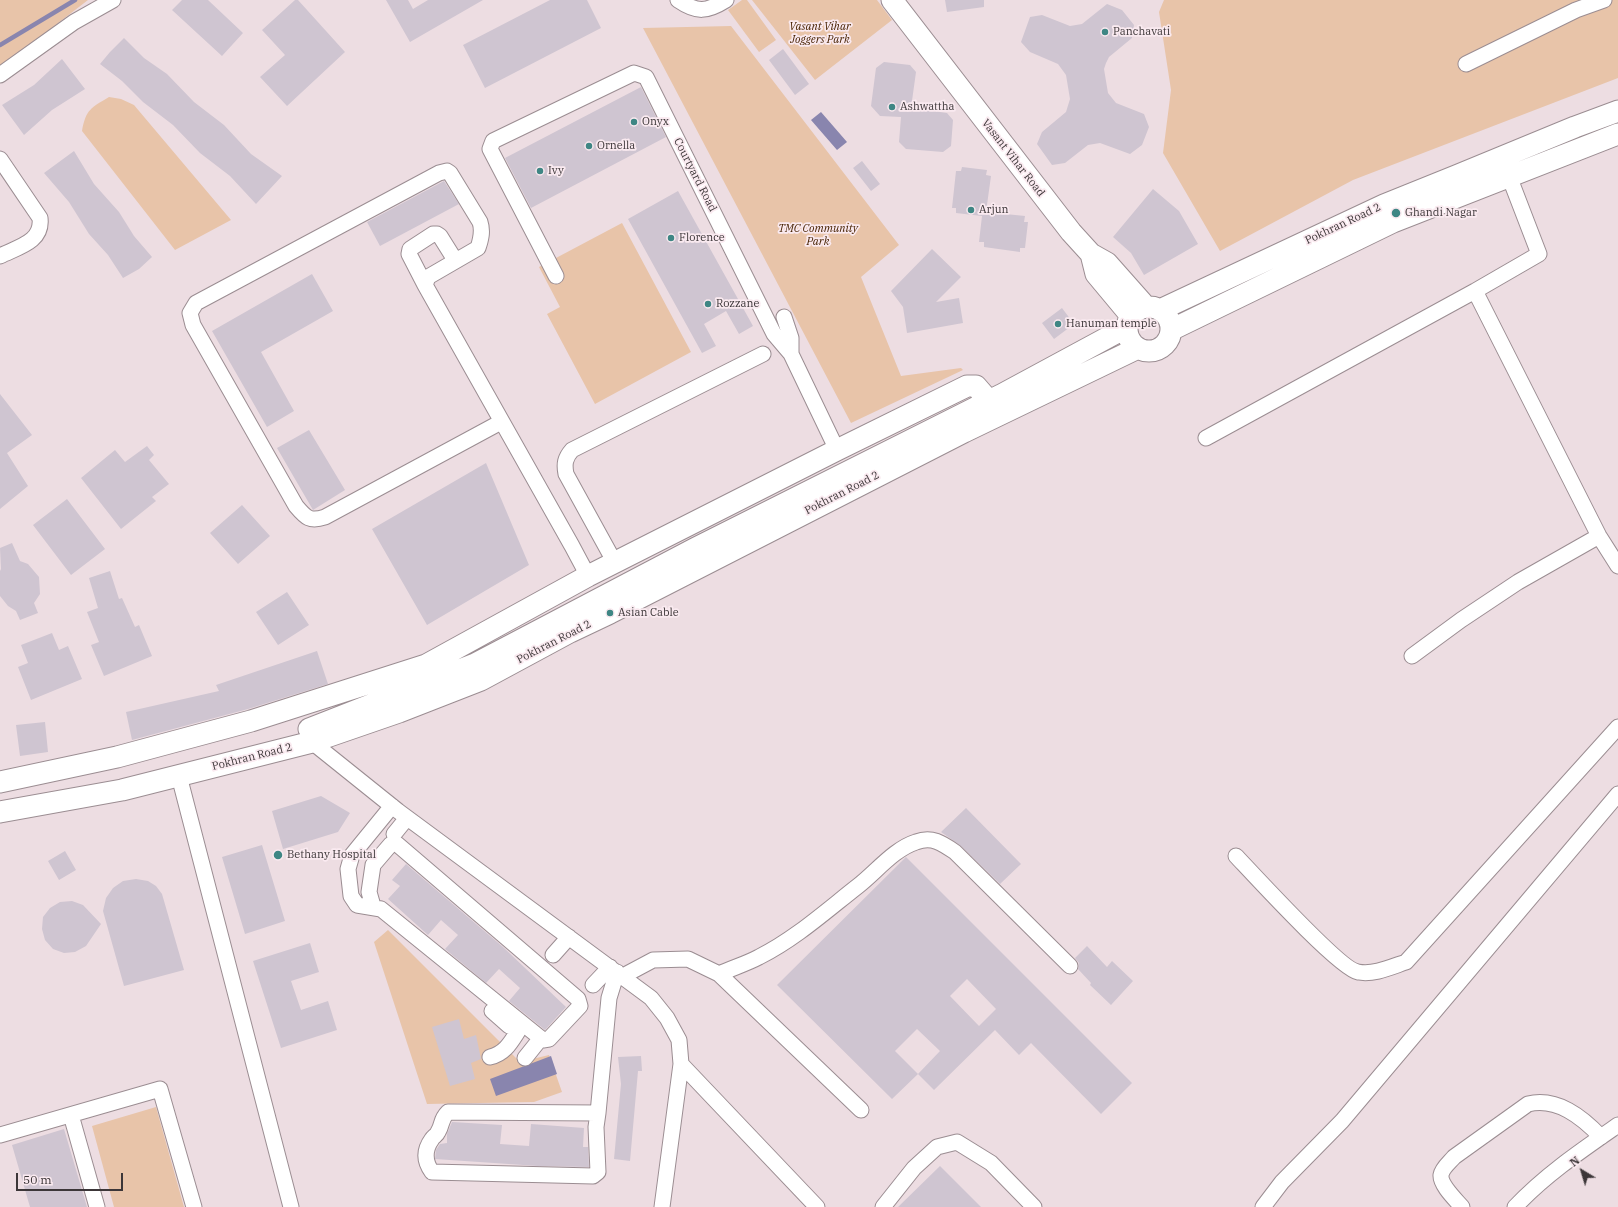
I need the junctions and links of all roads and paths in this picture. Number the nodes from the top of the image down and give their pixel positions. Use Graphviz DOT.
graph roads {
  1 [pos="113,0"];
  2 [pos="678,0"];
  3 [pos="726,0"];
  4 [pos="892,0"];
  5 [pos="1604,0"];
  6 [pos="1466,64"];
  7 [pos="0,75"];
  8 [pos="1618,111"];
  9 [pos="1618,134"];
  10 [pos="0,159"];
  11 [pos="1509,176"];
  12 [pos="1460,185"];
  13 [pos="0,256"];
  14 [pos="455,260"];
  15 [pos="556,276"];
  16 [pos="425,285"];
  17 [pos="1475,291"];
  18 [pos="1141,315"];
  19 [pos="784,318"];
  20 [pos="1171,330"];
  21 [pos="1138,348"];
  22 [pos="763,354"];
  23 [pos="791,354"];
  24 [pos="989,401"];
  25 [pos="501,422"];
  26 [pos="1206,438"];
  27 [pos="837,450"];
  28 [pos="1599,536"];
  29 [pos="614,563"];
  30 [pos="1618,566"];
  31 [pos="588,576"];
  32 [pos="1412,656"];
  33 [pos="1618,727"];
  34 [pos="310,736"];
  35 [pos="179,776"];
  36 [pos="0,782"];
  37 [pos="1618,794"];
  38 [pos="0,797"];
  39 [pos="0,812"];
  40 [pos="399,812"];
  41 [pos="394,834"];
  42 [pos="1236,856"];
  43 [pos="373,906"];
  44 [pos="569,937"];
  45 [pos="553,955"];
  46 [pos="1070,966"];
  47 [pos="616,972"];
  48 [pos="719,974"];
  49 [pos="593,985"];
  50 [pos="516,1025"];
  51 [pos="541,1038"];
  52 [pos="490,1057"];
  53 [pos="525,1058"];
  54 [pos="682,1064"];
  55 [pos="861,1110"];
  56 [pos="598,1113"];
  57 [pos="71,1115"];
  58 [pos="1618,1125"];
  59 [pos="0,1135"];
  60 [pos="1601,1137"];
  61 [pos="97,1207"];
  62 [pos="194,1207"];
  63 [pos="291,1207"];
  64 [pos="662,1207"];
  65 [pos="817,1207"];
  66 [pos="883,1207"];
  67 [pos="1034,1207"];
  68 [pos="1263,1207"];
  69 [pos="1462,1207"];
  70 [pos="1515,1207"];
  1 -- 7 [label="street"];
  2 -- 3 [label="street"];
  4 -- 18 [label="main road, Vasant Vihar Road"];
  5 -- 6 [label="street"];
  8 -- 12 [label="main road, Pokhran Road 2"];
  9 -- 11 [label="main road, Pokhran Road 2"];
  10 -- 13 [label="street"];
  11 -- 12 [label="main road, Pokhran Road 2"];
  11 -- 17 [label="street"];
  12 -- 18 [label="main road, Pokhran Road 2"];
  12 -- 20 [label="main road, Pokhran Road 2"];
  14 -- 16 [label="street"];
  14 -- 16 [label="street"];
  14 -- 25 [label="street"];
  15 -- 23 [label="street, Courtyard Road"];
  16 -- 25 [label="street"];
  17 -- 26 [label="street"];
  17 -- 28 [label="street"];
  18 -- 20 [label="main road"];
  18 -- 21 [label="main road"];
  18 -- 24 [label="main road, Pokhran Road 2"];
  19 -- 23 [label="street"];
  20 -- 21 [label="main road"];
  21 -- 34 [label="main road, Pokhran Road 2"];
  22 -- 29 [label="street"];
  23 -- 27 [label="street, Courtyard Road"];
  24 -- 27 [label="main road"];
  24 -- 34 [label="main road, Pokhran Road 2"];
  25 -- 31 [label="street"];
  27 -- 29 [label="main road"];
  28 -- 30 [label="street"];
  28 -- 32 [label="street"];
  29 -- 31 [label="main road"];
  31 -- 36 [label="main road"];
  33 -- 42 [label="street"];
  34 -- 35 [label="main road, Pokhran Road 2"];
  34 -- 38 [label="main road, Pokhran Road 2"];
  34 -- 40 [label="street"];
  35 -- 39 [label="main road, Pokhran Road 2"];
  35 -- 63 [label="street"];
  37 -- 68 [label="street"];
  40 -- 41 [label="street"];
  40 -- 43 [label="street"];
  40 -- 44 [label="street"];
  43 -- 50 [label="street"];
  43 -- 51 [label="street"];
  44 -- 45 [label="street"];
  44 -- 47 [label="street"];
  46 -- 48 [label="street"];
  47 -- 48 [label="street"];
  47 -- 49 [label="street"];
  47 -- 54 [label="street"];
  47 -- 56 [label="street"];
  48 -- 55 [label="street"];
  50 -- 51 [label="street"];
  50 -- 52 [label="street"];
  51 -- 53 [label="street"];
  54 -- 64 [label="street"];
  54 -- 65 [label="street"];
  56 -- 56 [label="street"];
  57 -- 59 [label="street"];
  57 -- 61 [label="street"];
  57 -- 62 [label="street"];
  58 -- 60 [label="street"];
  60 -- 69 [label="street"];
  60 -- 70 [label="street"];
  66 -- 67 [label="street"];
}
